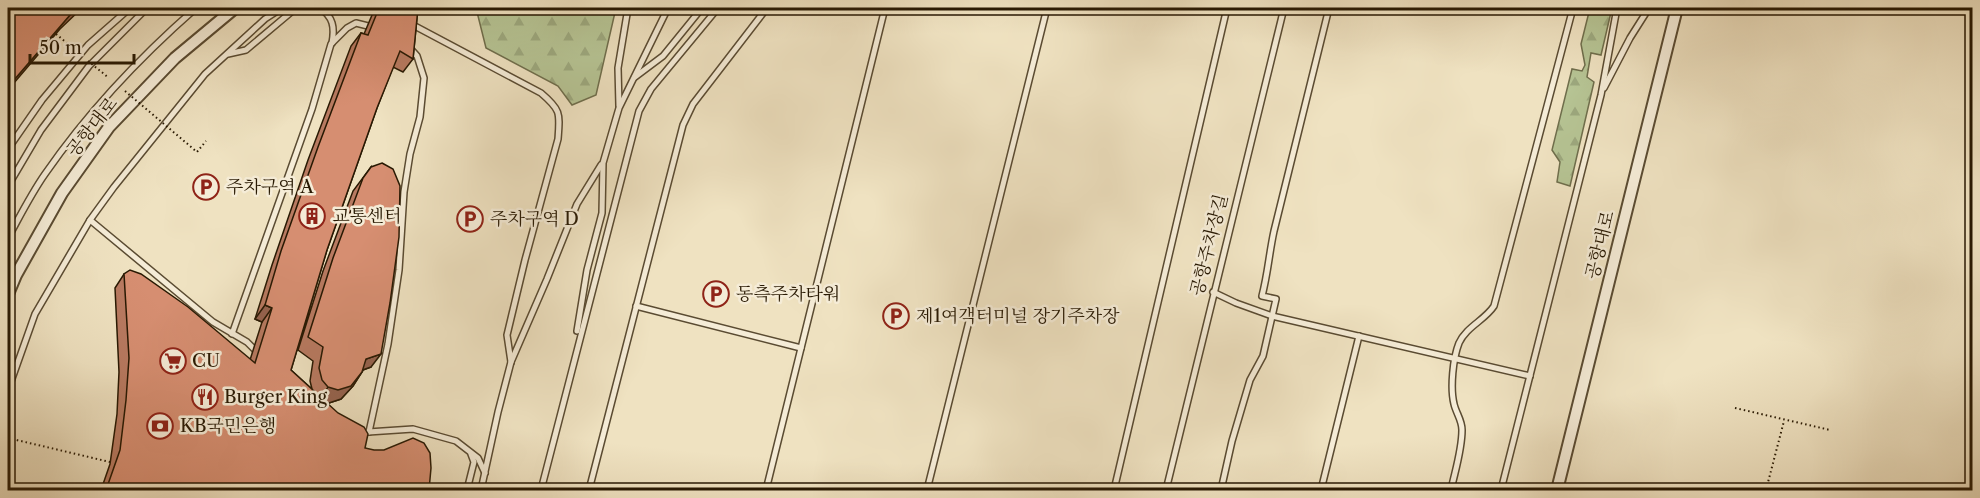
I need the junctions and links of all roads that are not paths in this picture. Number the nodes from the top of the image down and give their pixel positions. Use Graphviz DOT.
graph roads {
  1 [pos="130,8"];
  2 [pos="147,8"];
  3 [pos="196,8"];
  4 [pos="235,8"];
  5 [pos="282,8"];
  6 [pos="296,8"];
  7 [pos="320,8"];
  8 [pos="628,8"];
  9 [pos="668,8"];
  10 [pos="702,8"];
  11 [pos="718,8"];
  12 [pos="767,8"];
  13 [pos="885,8"];
  14 [pos="1047,8"];
  15 [pos="1227,8"];
  16 [pos="1284,8"];
  17 [pos="1329,8"];
  18 [pos="1574,8"];
  19 [pos="1617,8"];
  20 [pos="1649,8"];
  21 [pos="1677,8"];
  22 [pos="400,18"];
  23 [pos="376,29"];
  24 [pos="405,42"];
  25 [pos="331,44"];
  26 [pos="227,54"];
  27 [pos="634,78"];
  28 [pos="1601,95"];
  29 [pos="619,108"];
  30 [pos="8,149"];
  31 [pos="603,163"];
  32 [pos="8,186"];
  33 [pos="90,220"];
  34 [pos="8,237"];
  35 [pos="1213,292"];
  36 [pos="8,294"];
  37 [pos="636,306"];
  38 [pos="1272,316"];
  39 [pos="232,334"];
  40 [pos="1359,336"];
  41 [pos="801,348"];
  42 [pos="263,358"];
  43 [pos="1455,359"];
  44 [pos="511,362"];
  45 [pos="572,365"];
  46 [pos="1530,376"];
  47 [pos="8,390"];
  48 [pos="470,453"];
  49 [pos="485,473"];
  50 [pos="467,490"];
  51 [pos="481,490"];
  52 [pos="541,490"];
  53 [pos="589,490"];
  54 [pos="766,490"];
  55 [pos="927,490"];
  56 [pos="1114,490"];
  57 [pos="1166,490"];
  58 [pos="1221,490"];
  59 [pos="1321,490"];
  60 [pos="1451,490"];
  61 [pos="1501,490"];
  62 [pos="1557,490"];
  1 -- 30 [label="lane, bridge"];
  2 -- 32 [label="lane"];
  3 -- 34 [label="lane, bridge"];
  4 -- 36 [label="street, 공항대로"];
  5 -- 26 [label="lane"];
  6 -- 26 [label="lane"];
  7 -- 25 [label="lane"];
  8 -- 29 [label="lane"];
  9 -- 27 [label="lane"];
  10 -- 27 [label="lane"];
  11 -- 45 [label="lane"];
  12 -- 37 [label="lane"];
  13 -- 41 [label="lane"];
  14 -- 55 [label="lane"];
  15 -- 56 [label="lane"];
  16 -- 35 [label="lane, 공항주차장길"];
  17 -- 38 [label="lane"];
  18 -- 43 [label="lane"];
  19 -- 28 [label="lane"];
  20 -- 28 [label="lane"];
  21 -- 62 [label="street, 공항대로"];
  22 -- 44 [label="lane"];
  23 -- 25 [label="lane"];
  24 -- 48 [label="lane"];
  25 -- 39 [label="lane"];
  26 -- 33 [label="lane"];
  27 -- 29 [label="lane"];
  28 -- 46 [label="lane"];
  29 -- 31 [label="lane"];
  31 -- 44 [label="lane"];
  31 -- 45 [label="lane"];
  33 -- 39 [label="lane"];
  33 -- 47 [label="lane"];
  35 -- 38 [label="lane"];
  35 -- 57 [label="lane, 공항주차장길"];
  37 -- 41 [label="lane"];
  37 -- 53 [label="lane"];
  38 -- 40 [label="lane"];
  38 -- 58 [label="lane"];
  39 -- 42 [label="lane"];
  40 -- 43 [label="lane"];
  40 -- 59 [label="lane"];
  41 -- 54 [label="lane"];
  43 -- 46 [label="lane"];
  43 -- 60 [label="lane"];
  44 -- 49 [label="lane"];
  45 -- 52 [label="lane"];
  46 -- 61 [label="lane"];
  48 -- 49 [label="lane"];
  48 -- 50 [label="lane"];
  49 -- 51 [label="lane"];
}
